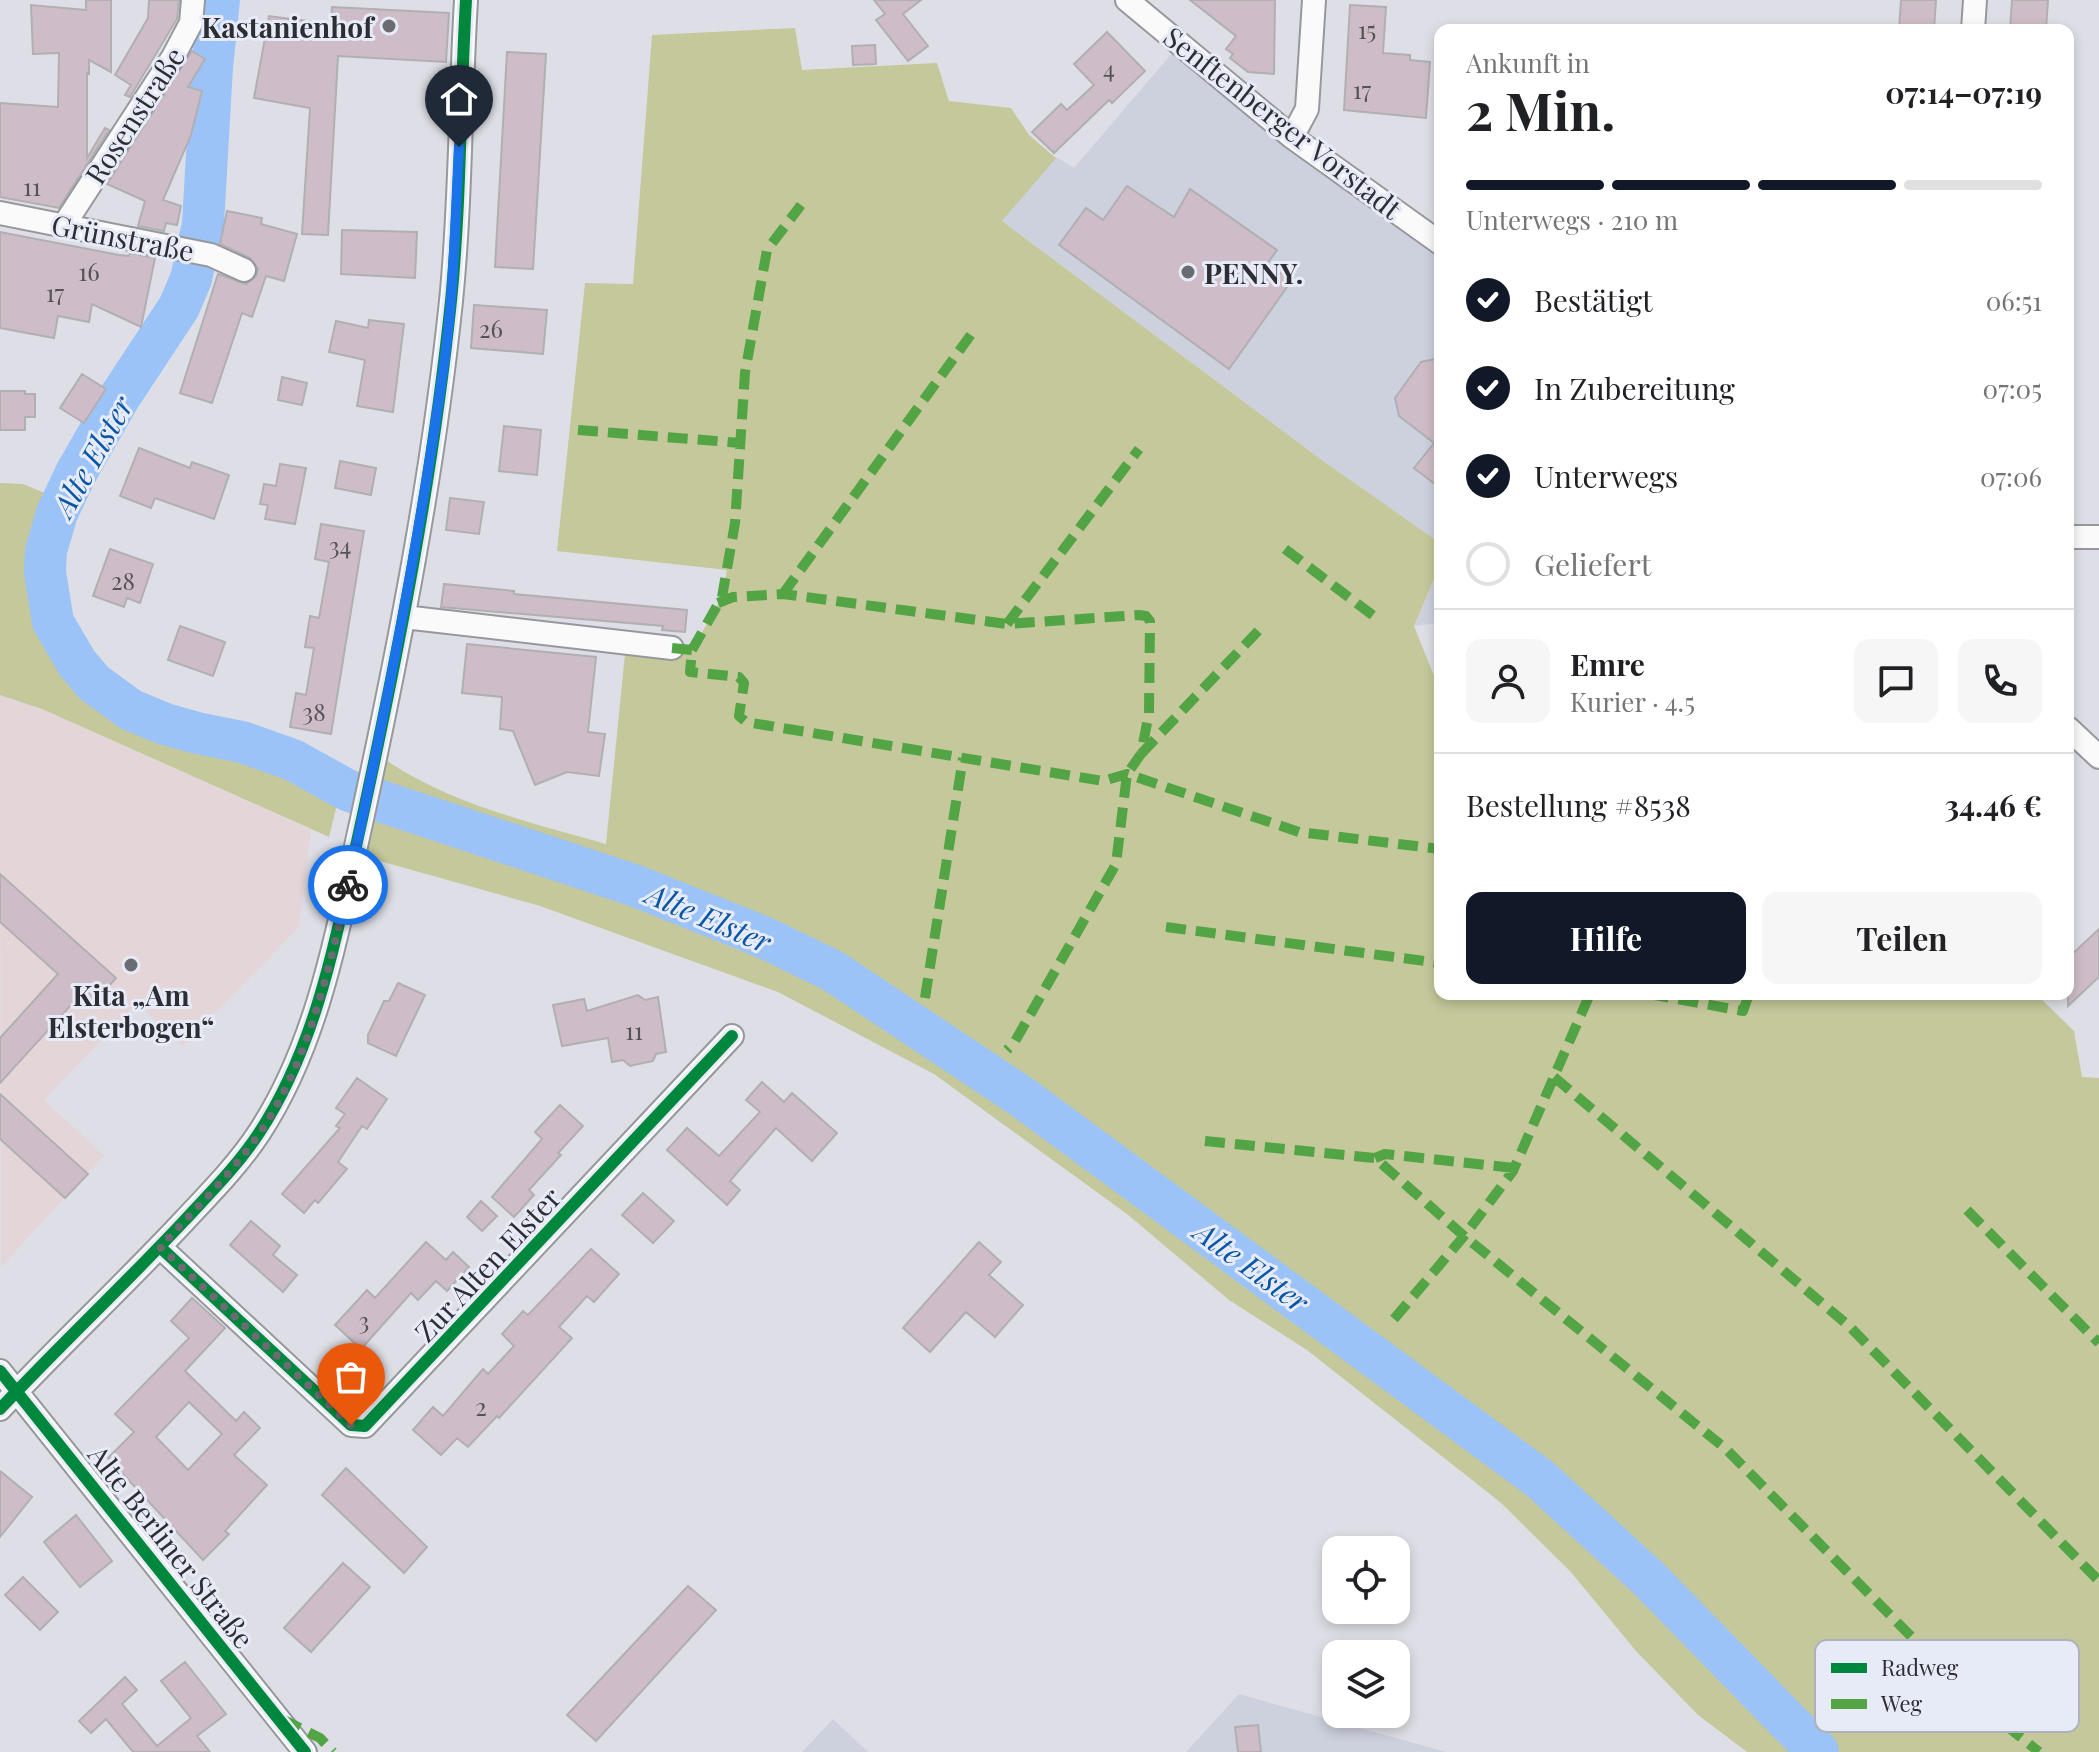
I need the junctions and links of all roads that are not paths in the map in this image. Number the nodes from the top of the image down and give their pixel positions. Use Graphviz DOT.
graph roads {
  1 [pos="193,0"];
  2 [pos="466,0"];
  3 [pos="1127,0"];
  4 [pos="1314,0"];
  5 [pos="1975,0"];
  6 [pos="1973,24"];
  7 [pos="1292,137"];
  8 [pos="0,213"];
  9 [pos="64,225"];
  10 [pos="1434,239"];
  11 [pos="244,270"];
  12 [pos="2074,537"];
  13 [pos="2099,537"];
  14 [pos="404,617"];
  15 [pos="672,648"];
  16 [pos="2074,734"];
  17 [pos="2099,757"];
  18 [pos="732,1036"];
  19 [pos="160,1247"];
  20 [pos="0,1371"];
  21 [pos="18,1390"];
  22 [pos="0,1409"];
  23 [pos="305,1752"];
  1 -- 9 [label="street, Rosenstraße"];
  2 -- 14 [label="street"];
  3 -- 7 [label="street, Senftenberger Vorstadt"];
  4 -- 7 [label="street"];
  5 -- 6 [label="street"];
  7 -- 10 [label="street, Senftenberger Vorstadt"];
  8 -- 9 [label="street, Grünstraße"];
  9 -- 11 [label="street, Grünstraße"];
  12 -- 13 [label="street"];
  14 -- 15 [label="street"];
  14 -- 19 [label="street"];
  16 -- 17 [label="street"];
  18 -- 19 [label="street, Zur Alten Elster"];
  19 -- 21 [label="street"];
  20 -- 21 [label="street, Alte Berliner Straße"];
  21 -- 22 [label="street"];
  21 -- 23 [label="street, Alte Berliner Straße"];
}
